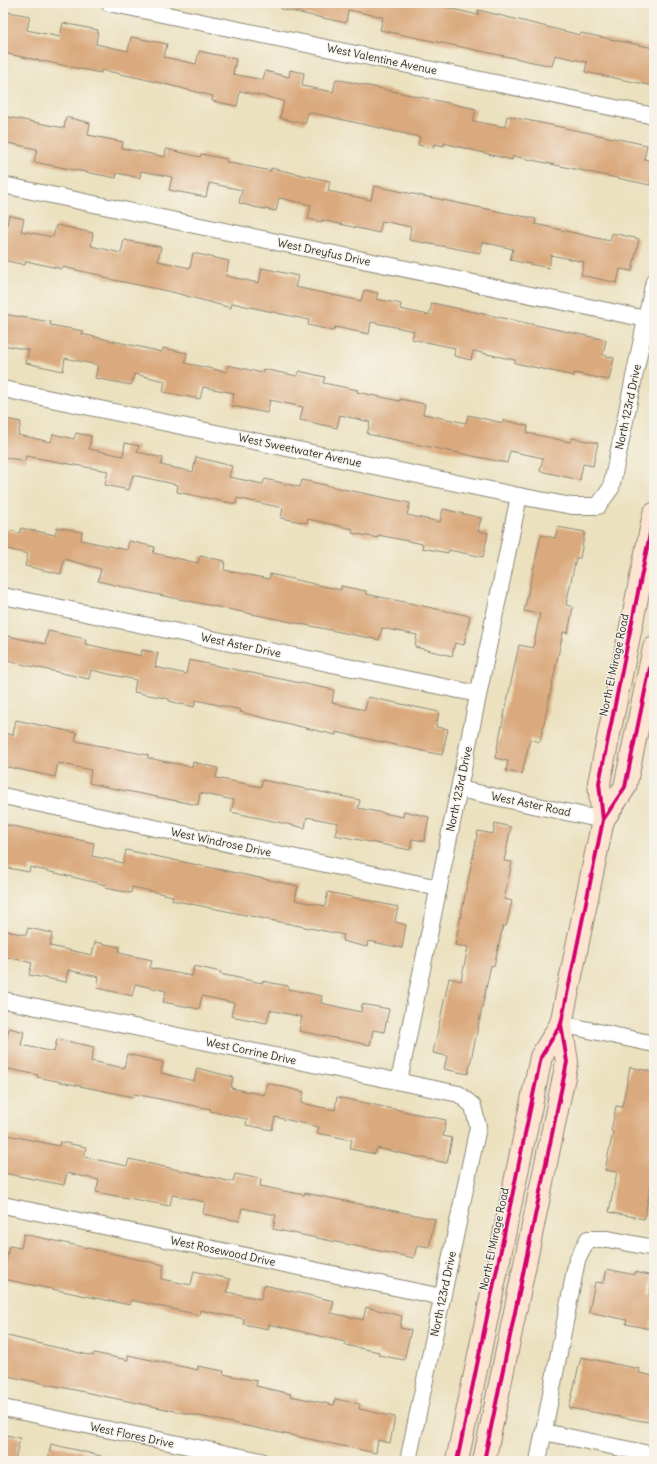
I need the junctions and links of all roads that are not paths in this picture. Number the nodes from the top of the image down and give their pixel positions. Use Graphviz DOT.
graph roads {
  1 [pos="109,3"];
  2 [pos="654,116"];
  3 [pos="3,185"];
  4 [pos="654,282"];
  5 [pos="646,319"];
  6 [pos="3,388"];
  7 [pos="519,496"];
  8 [pos="598,506"];
  9 [pos="654,514"];
  10 [pos="3,596"];
  11 [pos="654,648"];
  12 [pos="478,694"];
  13 [pos="460,789"];
  14 [pos="3,796"];
  15 [pos="603,820"];
  16 [pos="439,888"];
  17 [pos="3,1000"];
  18 [pos="561,1024"];
  19 [pos="654,1044"];
  20 [pos="399,1082"];
  21 [pos="478,1127"];
  22 [pos="3,1205"];
  23 [pos="654,1248"];
  24 [pos="442,1297"];
  25 [pos="3,1408"];
  26 [pos="544,1432"];
  27 [pos="654,1455"];
  28 [pos="261,1461"];
  29 [pos="408,1461"];
  30 [pos="457,1461"];
  31 [pos="484,1461"];
  32 [pos="538,1461"];
  1 -- 2 [label="street, West Valentine Avenue"];
  3 -- 5 [label="street, West Dreyfus Drive"];
  4 -- 5 [label="street, North 123rd Drive"];
  5 -- 8 [label="street, North 123rd Drive"];
  6 -- 7 [label="street, West Sweetwater Avenue"];
  7 -- 8 [label="street, West Sweetwater Avenue"];
  7 -- 12 [label="street, North 123rd Drive"];
  9 -- 15 [label="main road, North El Mirage Road"];
  10 -- 12 [label="street, West Aster Drive"];
  11 -- 15 [label="main road, North El Mirage Road"];
  12 -- 13 [label="street, North 123rd Drive"];
  13 -- 15 [label="street, West Aster Road"];
  13 -- 16 [label="street, North 123rd Drive"];
  14 -- 16 [label="street, West Windrose Drive"];
  15 -- 18 [label="main road, North El Mirage Road"];
  16 -- 20 [label="street, North 123rd Drive"];
  17 -- 20 [label="street, West Corrine Drive"];
  18 -- 19 [label="street"];
  18 -- 30 [label="main road, North El Mirage Road"];
  18 -- 31 [label="main road, North El Mirage Road"];
  20 -- 21 [label="street, West Corrine Drive"];
  21 -- 24 [label="street, North 123rd Drive"];
  22 -- 24 [label="street, West Rosewood Drive"];
  23 -- 26 [label="street"];
  24 -- 29 [label="street, North 123rd Drive"];
  25 -- 28 [label="street, West Flores Drive"];
  26 -- 27 [label="street"];
  26 -- 32 [label="street"];
}
